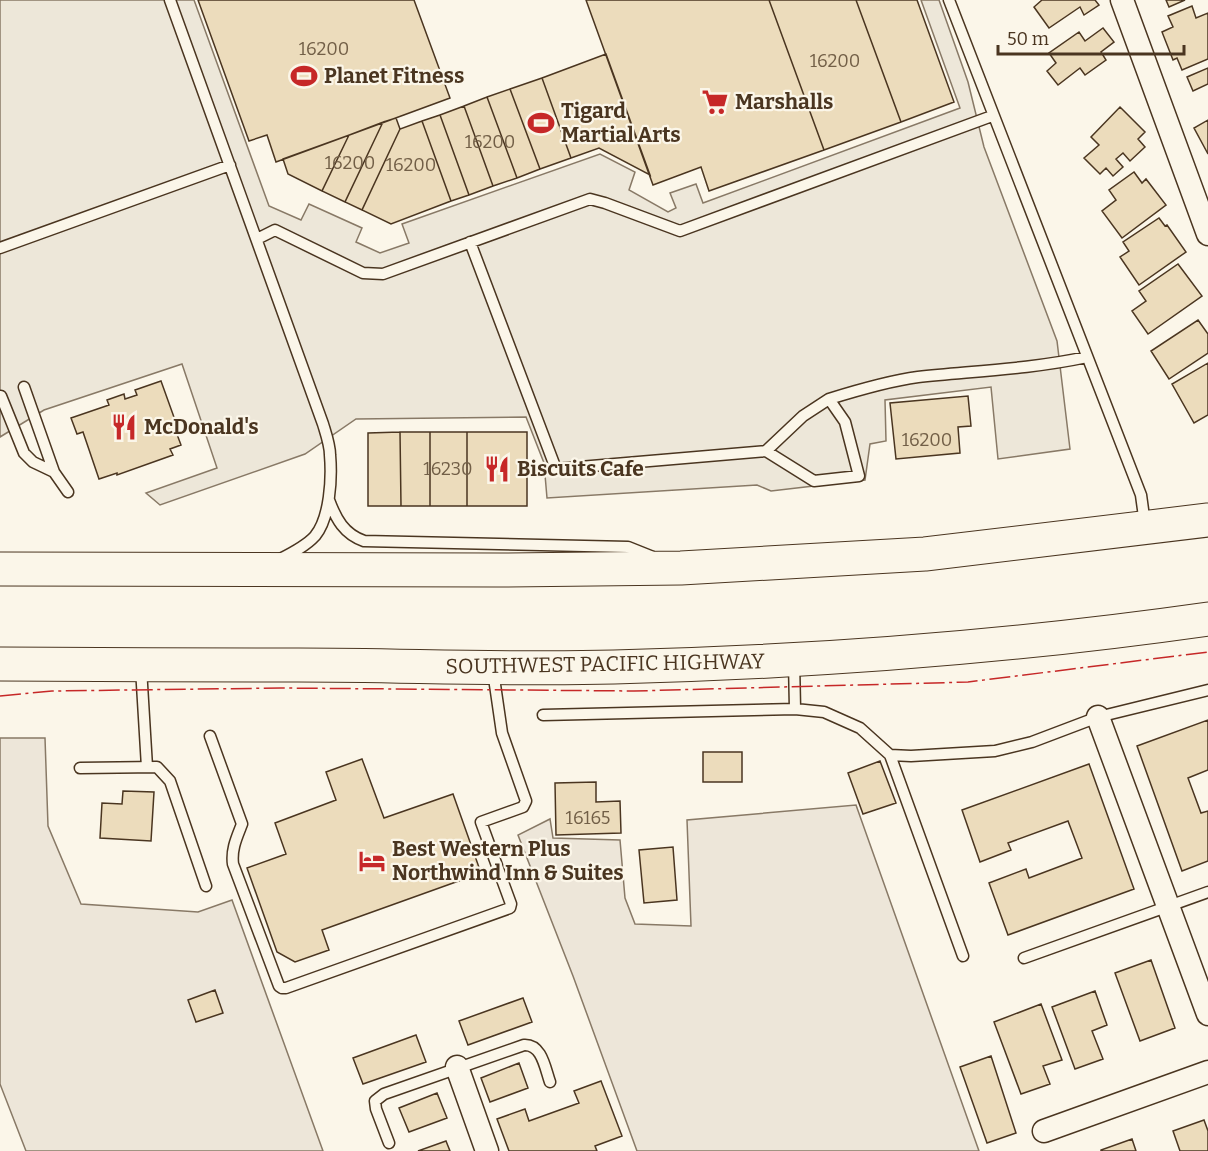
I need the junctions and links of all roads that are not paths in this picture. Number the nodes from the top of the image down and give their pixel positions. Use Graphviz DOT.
graph roads {
  1 [pos="170,0"];
  2 [pos="949,0"];
  3 [pos="1122,0"];
  4 [pos="992,116"];
  5 [pos="230,165"];
  6 [pos="1208,234"];
  7 [pos="257,239"];
  8 [pos="470,242"];
  9 [pos="0,248"];
  10 [pos="1087,357"];
  11 [pos="24,387"];
  12 [pos="1,396"];
  13 [pos="829,399"];
  14 [pos="766,451"];
  15 [pos="54,472"];
  16 [pos="68,492"];
  17 [pos="328,496"];
  18 [pos="1208,520"];
  19 [pos="1146,528"];
  20 [pos="681,568"];
  21 [pos="0,569"];
  22 [pos="263,570"];
  23 [pos="1208,619"];
  24 [pos="794,660"];
  25 [pos="0,664"];
  26 [pos="141,666"];
  27 [pos="493,668"];
  28 [pos="1208,690"];
  29 [pos="795,709"];
  30 [pos="543,715"];
  31 [pos="1098,717"];
  32 [pos="210,736"];
  33 [pos="890,755"];
  34 [pos="147,767"];
  35 [pos="80,768"];
  36 [pos="206,886"];
  37 [pos="1208,892"];
  38 [pos="1168,906"];
  39 [pos="963,956"];
  40 [pos="1024,958"];
  41 [pos="1208,1014"];
  42 [pos="457,1067"];
  43 [pos="1208,1072"];
  44 [pos="550,1082"];
  45 [pos="1044,1131"];
  46 [pos="389,1143"];
  47 [pos="487,1151"];
  1 -- 5 [label="lane"];
  2 -- 4 [label="lane"];
  3 -- 6 [label="street"];
  4 -- 8 [label="lane"];
  4 -- 10 [label="lane"];
  5 -- 7 [label="lane"];
  5 -- 9 [label="lane"];
  7 -- 8 [label="lane"];
  7 -- 17 [label="lane"];
  8 -- 14 [label="lane"];
  10 -- 13 [label="lane"];
  10 -- 19 [label="lane"];
  11 -- 15 [label="lane"];
  12 -- 15 [label="lane"];
  13 -- 14 [label="lane"];
  13 -- 14 [label="lane"];
  15 -- 16 [label="lane"];
  17 -- 20 [label="lane"];
  17 -- 22 [label="lane"];
  18 -- 19 [label="highway"];
  19 -- 20 [label="highway"];
  20 -- 22 [label="highway"];
  21 -- 22 [label="highway"];
  23 -- 24 [label="highway, SOUTHWEST PACIFIC HIGHWAY"];
  24 -- 27 [label="highway, SOUTHWEST PACIFIC HIGHWAY"];
  24 -- 29 [label="lane"];
  25 -- 26 [label="highway, SOUTHWEST PACIFIC HIGHWAY"];
  26 -- 27 [label="highway, SOUTHWEST PACIFIC HIGHWAY"];
  26 -- 34 [label="lane"];
  27 -- 32 [label="lane"];
  28 -- 31 [label="lane"];
  29 -- 30 [label="lane"];
  29 -- 33 [label="lane"];
  31 -- 33 [label="lane"];
  31 -- 38 [label="street"];
  33 -- 39 [label="lane"];
  34 -- 35 [label="lane"];
  34 -- 36 [label="lane"];
  37 -- 38 [label="lane"];
  38 -- 40 [label="lane"];
  38 -- 41 [label="street"];
  42 -- 44 [label="lane"];
  42 -- 46 [label="lane"];
  42 -- 47 [label="street"];
  43 -- 45 [label="street"];
}
